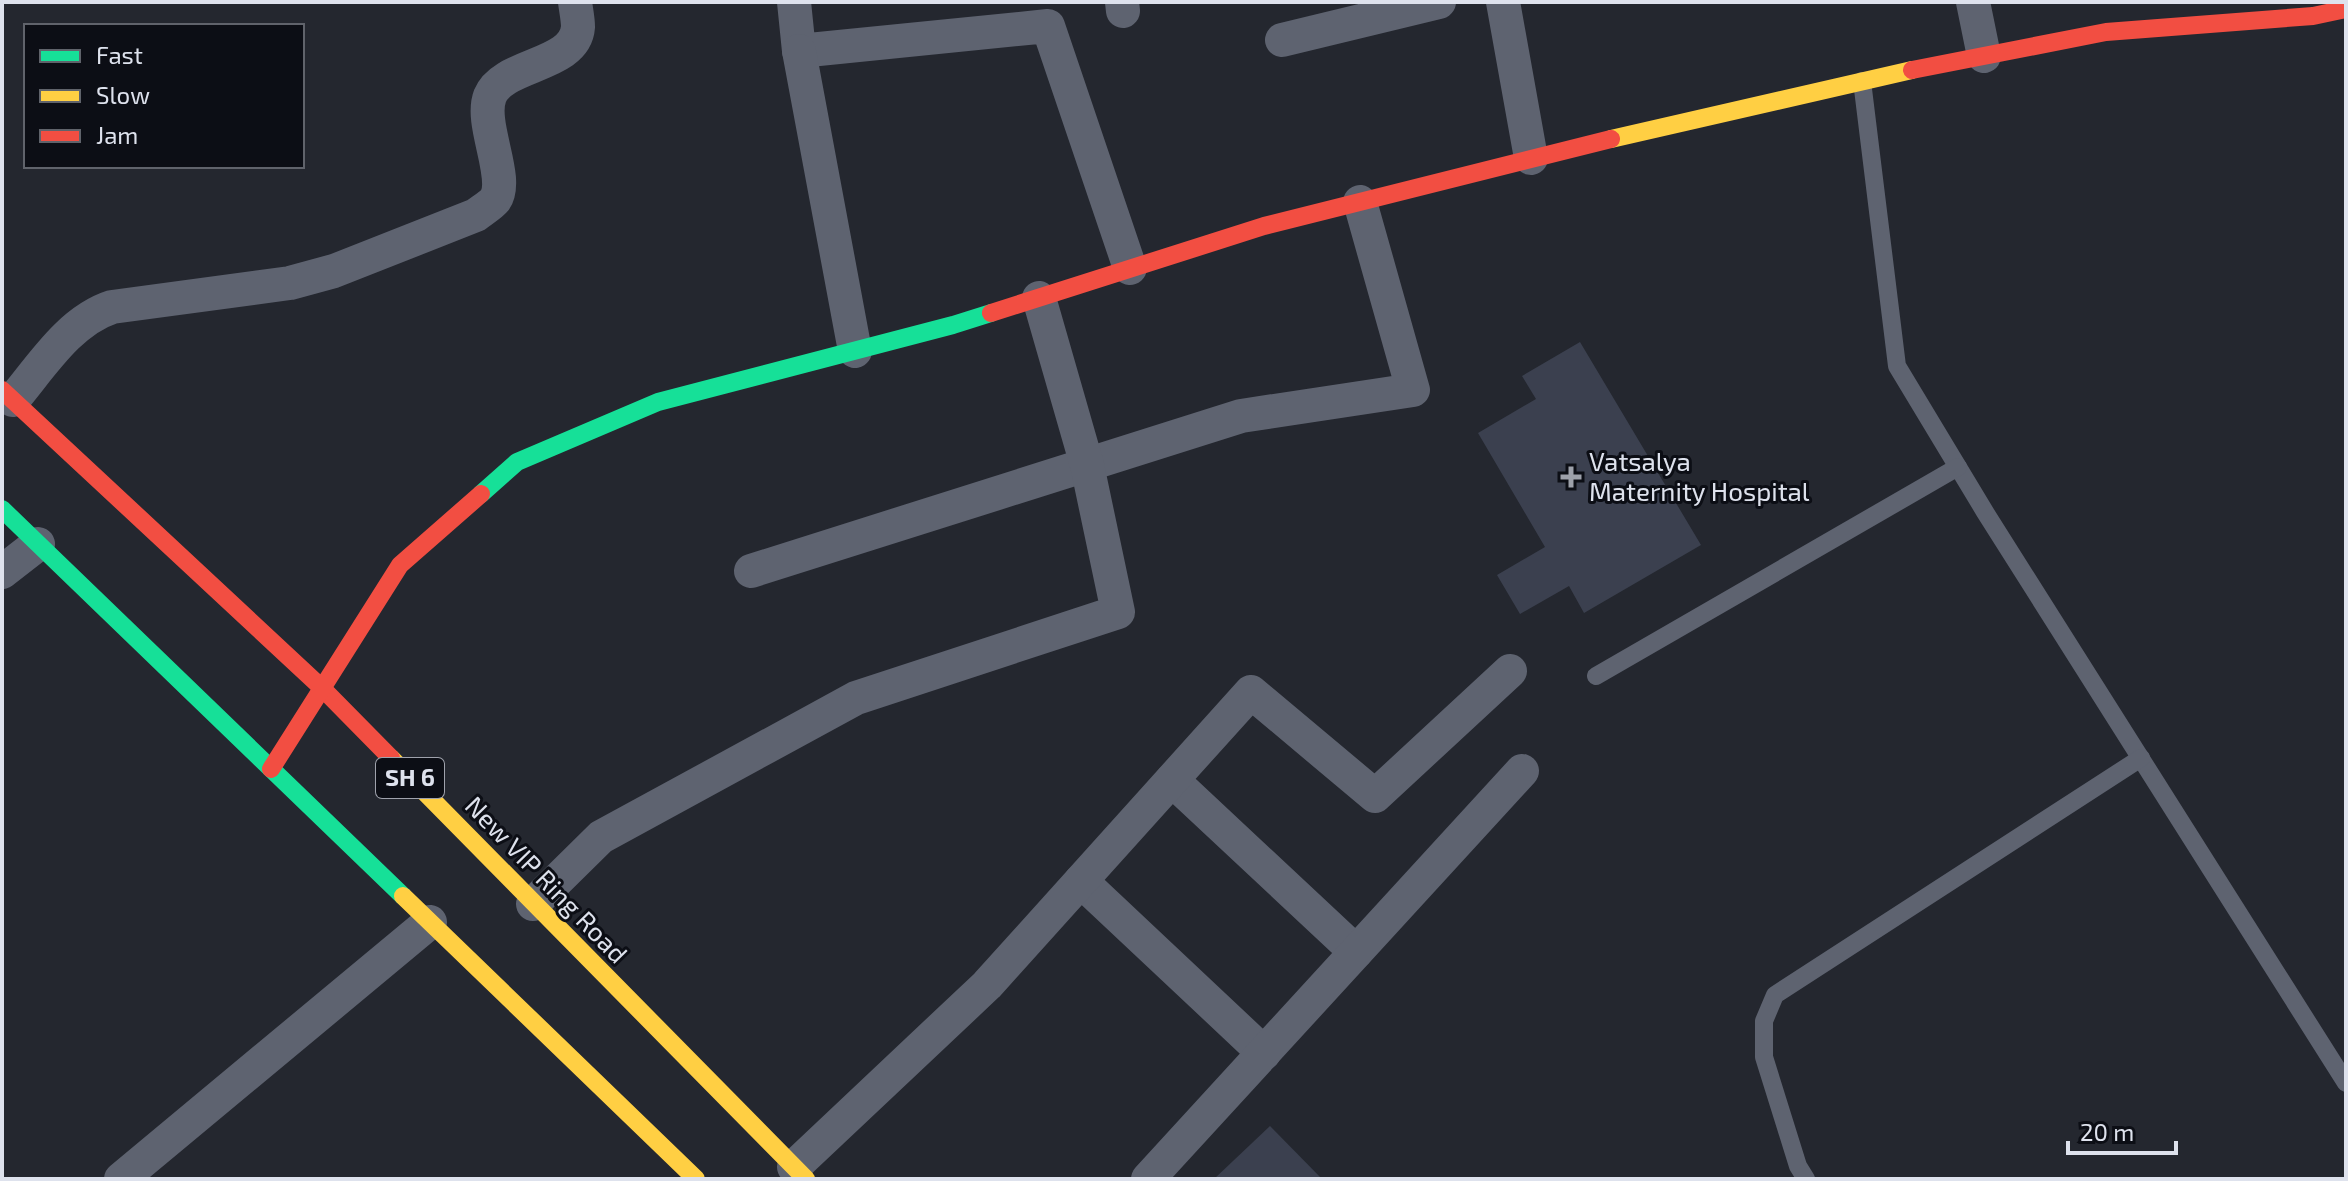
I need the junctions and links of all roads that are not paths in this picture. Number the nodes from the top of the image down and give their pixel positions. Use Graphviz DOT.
graph roads {
  1 [pos="575,2"];
  2 [pos="794,2"];
  3 [pos="1439,2"];
  4 [pos="1503,2"];
  5 [pos="1973,2"];
  6 [pos="2346,9"];
  7 [pos="1282,40"];
  8 [pos="799,51"];
  9 [pos="1984,56"];
  10 [pos="1862,81"];
  11 [pos="1531,158"];
  12 [pos="1360,202"];
  13 [pos="1130,268"];
  14 [pos="1039,298"];
  15 [pos="855,351"];
  16 [pos="8,395"];
  17 [pos="1087,465"];
  18 [pos="1958,467"];
  19 [pos="2,509"];
  20 [pos="38,544"];
  21 [pos="751,571"];
  22 [pos="2,572"];
  23 [pos="1510,671"];
  24 [pos="1596,676"];
  25 [pos="322,688"];
  26 [pos="2141,758"];
  27 [pos="271,769"];
  28 [pos="1522,771"];
  29 [pos="1172,780"];
  30 [pos="1081,881"];
  31 [pos="533,904"];
  32 [pos="430,922"];
  33 [pos="1356,952"];
  34 [pos="1264,1053"];
  35 [pos="2346,1083"];
  36 [pos="800,1173"];
  37 [pos="121,1179"];
  38 [pos="696,1179"];
  39 [pos="1148,1179"];
  40 [pos="1806,1179"];
  1 -- 16 [label="street"];
  2 -- 8 [label="street"];
  3 -- 7 [label="street"];
  4 -- 11 [label="street"];
  5 -- 9 [label="street"];
  6 -- 9 [label="street"];
  8 -- 13 [label="street"];
  8 -- 15 [label="street"];
  9 -- 10 [label="street"];
  10 -- 11 [label="street"];
  10 -- 18 [label="lane"];
  11 -- 12 [label="street"];
  12 -- 13 [label="street"];
  12 -- 17 [label="street"];
  13 -- 14 [label="street"];
  14 -- 15 [label="street"];
  14 -- 17 [label="street"];
  15 -- 25 [label="street"];
  16 -- 25 [label="street, New VIP Ring Road / SH 6"];
  17 -- 21 [label="street"];
  17 -- 31 [label="street"];
  18 -- 24 [label="lane"];
  18 -- 26 [label="lane"];
  19 -- 20 [label="street"];
  20 -- 22 [label="street"];
  20 -- 27 [label="street"];
  23 -- 29 [label="street"];
  25 -- 27 [label="street"];
  25 -- 31 [label="street, New VIP Ring Road / SH 6"];
  26 -- 35 [label="lane"];
  26 -- 40 [label="lane"];
  27 -- 32 [label="street"];
  28 -- 33 [label="street"];
  29 -- 30 [label="street"];
  29 -- 33 [label="street"];
  30 -- 34 [label="street"];
  30 -- 36 [label="street"];
  31 -- 36 [label="street, New VIP Ring Road / SH 6"];
  32 -- 37 [label="street"];
  32 -- 38 [label="street"];
  33 -- 34 [label="street"];
  34 -- 39 [label="street"];
}
